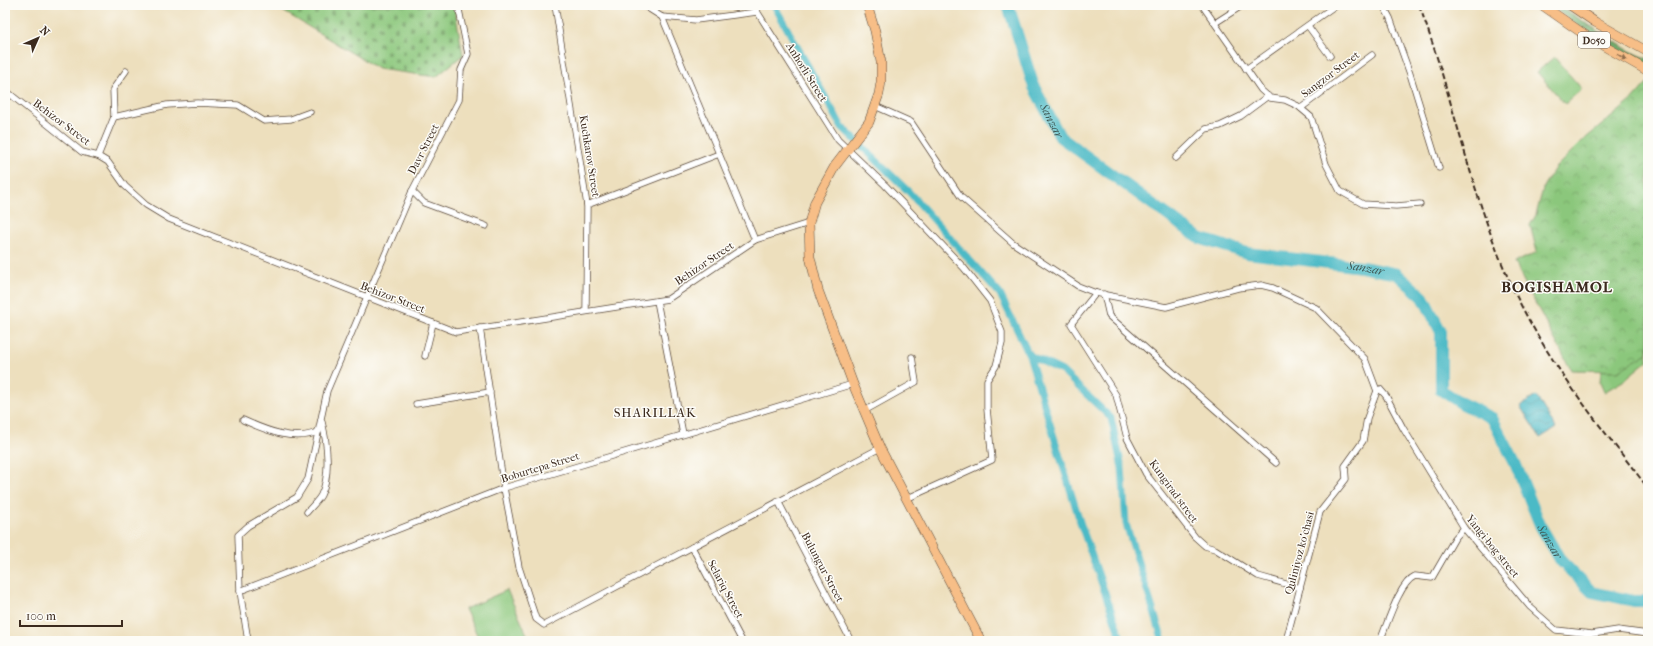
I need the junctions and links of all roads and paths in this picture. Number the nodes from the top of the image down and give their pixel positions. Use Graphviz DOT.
graph roads {
  1 [pos="458,5"];
  2 [pos="555,5"];
  3 [pos="643,5"];
  4 [pos="752,5"];
  5 [pos="867,5"];
  6 [pos="1202,5"];
  7 [pos="1243,5"];
  8 [pos="1336,5"];
  9 [pos="1383,5"];
  10 [pos="1542,5"];
  11 [pos="1570,5"];
  12 [pos="757,12"];
  13 [pos="662,17"];
  14 [pos="1215,24"];
  15 [pos="1308,26"];
  16 [pos="1648,52"];
  17 [pos="1372,55"];
  18 [pos="1330,56"];
  19 [pos="1246,69"];
  20 [pos="126,71"];
  21 [pos="1648,71"];
  22 [pos="5,90"];
  23 [pos="1268,96"];
  24 [pos="876,106"];
  25 [pos="1301,108"];
  26 [pos="310,112"];
  27 [pos="114,117"];
  28 [pos="847,148"];
  29 [pos="719,154"];
  30 [pos="98,156"];
  31 [pos="1176,158"];
  32 [pos="1439,168"];
  33 [pos="412,191"];
  34 [pos="1420,204"];
  35 [pos="587,205"];
  36 [pos="809,223"];
  37 [pos="486,226"];
  38 [pos="755,240"];
  39 [pos="1096,293"];
  40 [pos="1104,294"];
  41 [pos="368,298"];
  42 [pos="657,301"];
  43 [pos="586,311"];
  44 [pos="433,323"];
  45 [pos="480,328"];
  46 [pos="424,356"];
  47 [pos="912,357"];
  48 [pos="852,384"];
  49 [pos="1377,391"];
  50 [pos="490,392"];
  51 [pos="416,404"];
  52 [pos="864,411"];
  53 [pos="321,419"];
  54 [pos="243,420"];
  55 [pos="318,431"];
  56 [pos="683,434"];
  57 [pos="880,448"];
  58 [pos="1276,463"];
  59 [pos="504,488"];
  60 [pos="906,499"];
  61 [pos="778,501"];
  62 [pos="307,512"];
  63 [pos="1464,528"];
  64 [pos="692,547"];
  65 [pos="1300,588"];
  66 [pos="240,590"];
  67 [pos="1648,634"];
  68 [pos="248,641"];
  69 [pos="742,641"];
  70 [pos="851,641"];
  71 [pos="981,641"];
  72 [pos="1286,641"];
  73 [pos="1380,641"];
  1 -- 33 [label="street, Davr Street"];
  2 -- 35 [label="street, Kuchkarov Street"];
  3 -- 13 [label="street"];
  4 -- 12 [label="street, Anhorli Street"];
  5 -- 24 [label="main road"];
  6 -- 14 [label="street"];
  7 -- 14 [label="street"];
  8 -- 15 [label="street"];
  9 -- 32 [label="street"];
  10 -- 21 [label="main road, D050, one-way"];
  11 -- 16 [label="main road, D050"];
  12 -- 13 [label="street"];
  12 -- 28 [label="street, Anhorli Street"];
  13 -- 29 [label="street"];
  14 -- 19 [label="street"];
  15 -- 18 [label="street, Sangzor Street"];
  15 -- 19 [label="street"];
  17 -- 25 [label="street, Sangzor Street"];
  19 -- 23 [label="street"];
  20 -- 27 [label="street"];
  22 -- 30 [label="street, Behizor Street"];
  23 -- 25 [label="street, Sangzor Street"];
  23 -- 31 [label="street"];
  24 -- 28 [label="main road"];
  24 -- 39 [label="street"];
  25 -- 34 [label="street, Sangzor Street"];
  26 -- 27 [label="street"];
  27 -- 30 [label="street"];
  28 -- 36 [label="main road"];
  28 -- 60 [label="street, Anhorli Street"];
  29 -- 35 [label="street"];
  29 -- 38 [label="street"];
  30 -- 41 [label="street, Behizor Street"];
  33 -- 37 [label="street"];
  33 -- 41 [label="street, Davr Street"];
  35 -- 43 [label="street, Kuchkarov Street"];
  36 -- 38 [label="street, Behizor Street"];
  36 -- 48 [label="main road"];
  38 -- 42 [label="street, Behizor Street"];
  39 -- 40 [label="street"];
  39 -- 65 [label="street, Kungirad street"];
  40 -- 49 [label="street"];
  40 -- 58 [label="street"];
  41 -- 44 [label="street, Behizor Street"];
  41 -- 53 [label="street, Davr Street"];
  42 -- 43 [label="street, Behizor Street"];
  42 -- 56 [label="street"];
  43 -- 45 [label="street, Behizor Street"];
  44 -- 45 [label="street, Behizor Street"];
  44 -- 46 [label="street"];
  45 -- 50 [label="street"];
  47 -- 52 [label="street"];
  48 -- 52 [label="main road"];
  48 -- 56 [label="street, Boburtepa Street"];
  49 -- 63 [label="street, Yangi-bog street"];
  49 -- 65 [label="street, Quliniyoz ko'chasi"];
  50 -- 51 [label="street"];
  50 -- 59 [label="street"];
  52 -- 57 [label="main road"];
  53 -- 55 [label="street, Davr Street"];
  53 -- 62 [label="street"];
  54 -- 55 [label="street"];
  55 -- 66 [label="street, Davr Street"];
  56 -- 59 [label="street, Boburtepa Street"];
  57 -- 60 [label="main road"];
  57 -- 61 [label="street"];
  59 -- 64 [label="street"];
  59 -- 66 [label="street, Boburtepa Street"];
  60 -- 71 [label="main road"];
  61 -- 64 [label="street"];
  61 -- 70 [label="street, Bulungur Street"];
  63 -- 67 [label="street, Yangi-bog street"];
  63 -- 73 [label="street"];
  64 -- 69 [label="street, Selariq Street"];
  65 -- 72 [label="street, Quliniyoz ko'chasi"];
  66 -- 68 [label="street"];
}
